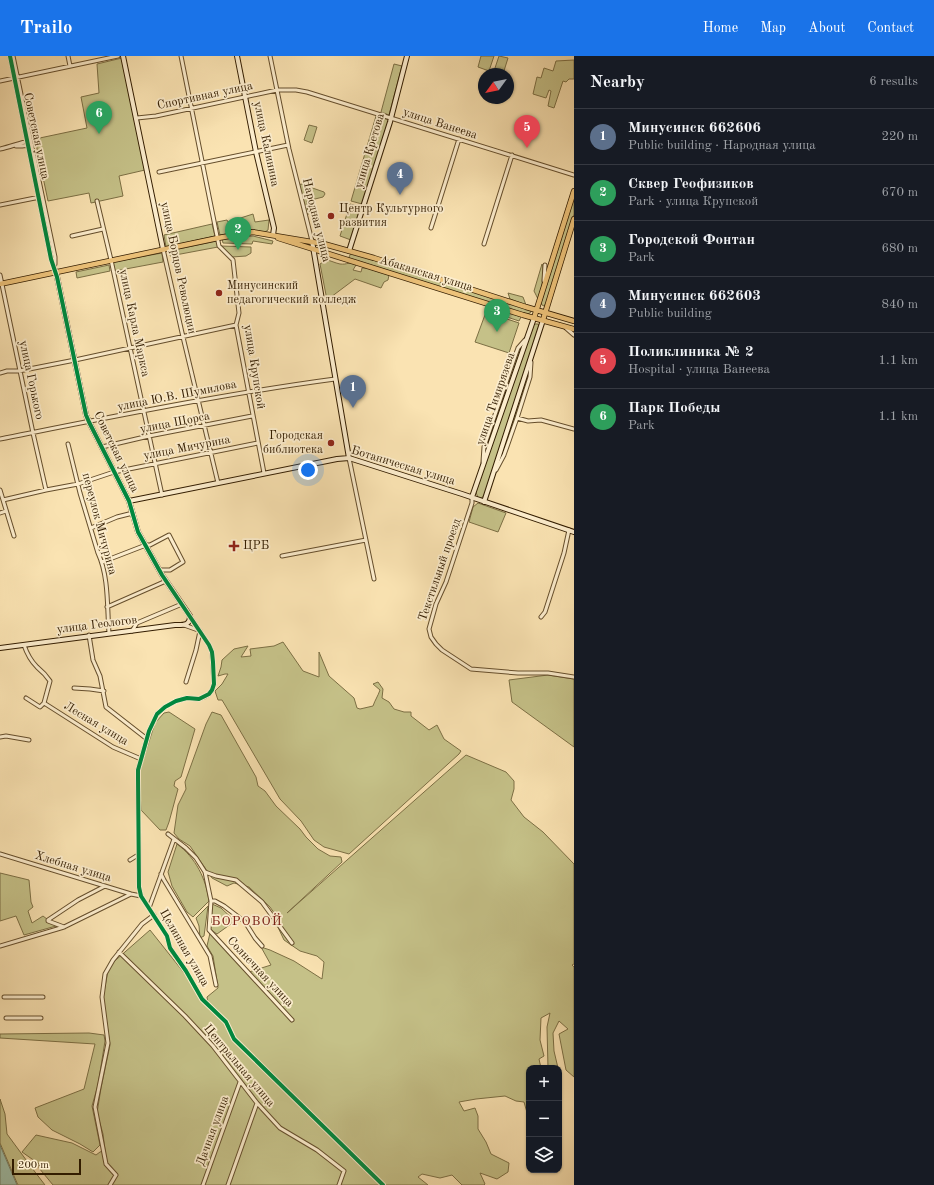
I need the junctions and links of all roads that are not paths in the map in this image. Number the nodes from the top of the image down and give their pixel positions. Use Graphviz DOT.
graph roads {
  1 [pos="10,56"];
  2 [pos="13,56"];
  3 [pos="68,56"];
  4 [pos="96,56"];
  5 [pos="118,56"];
  6 [pos="123,56"];
  7 [pos="181,56"];
  8 [pos="237,56"];
  9 [pos="270,56"];
  10 [pos="407,56"];
  11 [pos="96,60"];
  12 [pos="70,66"];
  13 [pos="16,77"];
  14 [pos="0,81"];
  15 [pos="277,90"];
  16 [pos="246,97"];
  17 [pos="192,108"];
  18 [pos="390,117"];
  19 [pos="137,118"];
  20 [pos="459,139"];
  21 [pos="30,143"];
  22 [pos="288,145"];
  23 [pos="0,149"];
  24 [pos="256,152"];
  25 [pos="512,155"];
  26 [pos="203,163"];
  27 [pos="159,172"];
  28 [pos="574,175"];
  29 [pos="574,191"];
  30 [pos="40,197"];
  31 [pos="96,201"];
  32 [pos="0,205"];
  33 [pos="574,219"];
  34 [pos="431,228"];
  35 [pos="103,229"];
  36 [pos="72,236"];
  37 [pos="272,236"];
  38 [pos="218,238"];
  39 [pos="312,241"];
  40 [pos="324,244"];
  41 [pos="484,244"];
  42 [pos="163,249"];
  43 [pos="314,250"];
  44 [pos="349,251"];
  45 [pos="323,252"];
  46 [pos="111,260"];
  47 [pos="346,260"];
  48 [pos="545,264"];
  49 [pos="56,272"];
  50 [pos="0,275"];
  51 [pos="1,284"];
  52 [pos="544,287"];
  53 [pos="536,310"];
  54 [pos="545,312"];
  55 [pos="534,318"];
  56 [pos="543,320"];
  57 [pos="574,321"];
  58 [pos="236,325"];
  59 [pos="565,326"];
  60 [pos="574,329"];
  61 [pos="574,335"];
  62 [pos="183,337"];
  63 [pos="130,348"];
  64 [pos="531,357"];
  65 [pos="75,360"];
  66 [pos="20,371"];
  67 [pos="0,372"];
  68 [pos="335,379"];
  69 [pos="248,392"];
  70 [pos="198,401"];
  71 [pos="144,411"];
  72 [pos="252,416"];
  73 [pos="517,418"];
  74 [pos="89,422"];
  75 [pos="204,426"];
  76 [pos="574,428"];
  77 [pos="33,433"];
  78 [pos="149,436"];
  79 [pos="0,439"];
  80 [pos="258,443"];
  81 [pos="68,444"];
  82 [pos="102,447"];
  83 [pos="210,452"];
  84 [pos="349,458"];
  85 [pos="155,464"];
  86 [pos="114,472"];
  87 [pos="264,473"];
  88 [pos="492,477"];
  89 [pos="218,482"];
  90 [pos="78,484"];
  91 [pos="0,490"];
  92 [pos="46,490"];
  93 [pos="162,495"];
  94 [pos="472,498"];
  95 [pos="3,500"];
  96 [pos="129,501"];
  97 [pos="484,502"];
  98 [pos="6,511"];
  99 [pos="133,512"];
  100 [pos="0,513"];
  101 [pos="91,528"];
  102 [pos="569,530"];
  103 [pos="574,532"];
  104 [pos="14,536"];
  105 [pos="366,540"];
  106 [pos="146,545"];
  107 [pos="282,556"];
  108 [pos="102,562"];
  109 [pos="160,570"];
  110 [pos="374,579"];
  111 [pos="166,581"];
  112 [pos="182,604"];
  113 [pos="108,607"];
  114 [pos="190,616"];
  115 [pos="542,617"];
  116 [pos="184,625"];
  117 [pos="132,631"];
  118 [pos="200,631"];
  119 [pos="109,633"];
  120 [pos="89,636"];
  121 [pos="24,645"];
  122 [pos="0,648"];
  123 [pos="574,676"];
  124 [pos="186,682"];
  125 [pos="74,688"];
  126 [pos="212,690"];
  127 [pos="104,691"];
  128 [pos="26,698"];
  129 [pos="44,702"];
  130 [pos="0,737"];
  131 [pos="147,739"];
  132 [pos="29,740"];
  133 [pos="141,759"];
  134 [pos="168,834"];
  135 [pos="174,838"];
  136 [pos="0,854"];
  137 [pos="138,855"];
  138 [pos="130,860"];
  139 [pos="205,872"];
  140 [pos="161,874"];
  141 [pos="105,886"];
  142 [pos="131,894"];
  143 [pos="141,896"];
  144 [pos="211,901"];
  145 [pos="149,908"];
  146 [pos="154,915"];
  147 [pos="64,927"];
  148 [pos="292,943"];
  149 [pos="0,946"];
  150 [pos="262,946"];
  151 [pos="119,952"];
  152 [pos="216,985"];
  153 [pos="43,997"];
  154 [pos="4,998"];
  155 [pos="6,1018"];
  156 [pos="41,1018"];
  157 [pos="292,1020"];
  158 [pos="240,1082"];
  159 [pos="257,1103"];
  160 [pos="110,1185"];
  161 [pos="203,1185"];
  162 [pos="228,1185"];
  163 [pos="339,1185"];
  164 [pos="383,1185"];
  1 -- 13 [label="street, Советская улица"];
  2 -- 13 [label="street, Советская улица"];
  3 -- 12 [label="street"];
  4 -- 11 [label="street"];
  5 -- 11 [label="street"];
  6 -- 19 [label="street, улица Борцов Революции"];
  7 -- 17 [label="street, улица Крупской"];
  8 -- 16 [label="street, улица Калинина"];
  9 -- 15 [label="street, Народная улица"];
  10 -- 18 [label="street, улица Кретова"];
  11 -- 12 [label="street"];
  12 -- 13 [label="street"];
  13 -- 14 [label="street"];
  13 -- 21 [label="street, Советская улица"];
  15 -- 16 [label="street, Спортивная улица"];
  15 -- 18 [label="street, улица Ванеева"];
  15 -- 22 [label="street, Народная улица"];
  16 -- 17 [label="street, Спортивная улица"];
  16 -- 24 [label="street, улица Калинина"];
  17 -- 19 [label="street, Спортивная улица"];
  17 -- 26 [label="street, улица Крупской"];
  18 -- 20 [label="street, улица Ванеева"];
  18 -- 44 [label="street, улица Кретова"];
  19 -- 42 [label="street, улица Борцов Революции"];
  20 -- 25 [label="street, улица Ванеева"];
  20 -- 34 [label="street"];
  21 -- 23 [label="street"];
  21 -- 30 [label="street, Советская улица"];
  22 -- 24 [label="street"];
  22 -- 39 [label="street, Народная улица"];
  24 -- 26 [label="street"];
  24 -- 37 [label="street, улица Калинина"];
  25 -- 28 [label="street, улица Ванеева"];
  25 -- 41 [label="street"];
  26 -- 27 [label="street"];
  26 -- 38 [label="street, улица Крупской"];
  29 -- 52 [label="main road, улица Тимирязева"];
  30 -- 32 [label="street"];
  30 -- 49 [label="street, Советская улица"];
  31 -- 35 [label="street, улица Карла Маркса"];
  33 -- 54 [label="main road, улица Тимирязева"];
  35 -- 36 [label="street"];
  35 -- 46 [label="street, улица Карла Маркса"];
  37 -- 38 [label="main road, Абаканская улица"];
  37 -- 39 [label="main road, Абаканская улица"];
  37 -- 43 [label="main road, Абаканская улица"];
  38 -- 42 [label="main road, Абаканская улица"];
  38 -- 58 [label="street, улица Крупской"];
  39 -- 40 [label="main road, Абаканская улица"];
  39 -- 43 [label="street, Народная улица"];
  40 -- 44 [label="main road, Абаканская улица"];
  40 -- 45 [label="main road"];
  42 -- 46 [label="main road, Абаканская улица"];
  42 -- 62 [label="street, улица Борцов Революции"];
  43 -- 45 [label="main road, Абаканская улица"];
  43 -- 68 [label="street, Народная улица"];
  44 -- 47 [label="main road"];
  44 -- 53 [label="main road, Абаканская улица"];
  45 -- 47 [label="main road, Абаканская улица"];
  46 -- 49 [label="main road, Абаканская улица"];
  46 -- 63 [label="street, улица Карла Маркса"];
  47 -- 55 [label="main road, Абаканская улица"];
  48 -- 52 [label="street"];
  49 -- 51 [label="main road, Абаканская улица"];
  49 -- 65 [label="street, Советская улица"];
  50 -- 51 [label="street, улица Горького"];
  51 -- 66 [label="street, улица Горького"];
  52 -- 53 [label="main road, улица Тимирязева"];
  53 -- 54 [label="main road, Абаканская улица"];
  53 -- 55 [label="main road, улица Тимирязева"];
  54 -- 56 [label="main road, улица Тимирязева"];
  54 -- 57 [label="main road, Абаканская улица"];
  55 -- 56 [label="main road, Абаканская улица"];
  55 -- 94 [label="street, улица Тимирязева"];
  56 -- 59 [label="main road, Абаканская улица"];
  56 -- 64 [label="street, улица Тимирязева"];
  58 -- 62 [label="street"];
  58 -- 69 [label="street, улица Крупской"];
  59 -- 60 [label="main road, Абаканская улица"];
  59 -- 61 [label="street"];
  62 -- 63 [label="street"];
  62 -- 70 [label="street, улица Борцов Революции"];
  63 -- 65 [label="street"];
  63 -- 71 [label="street, улица Карла Маркса"];
  64 -- 73 [label="street"];
  64 -- 88 [label="street, улица Тимирязева"];
  65 -- 66 [label="street"];
  65 -- 74 [label="street, Советская улица"];
  66 -- 67 [label="street"];
  66 -- 77 [label="street, улица Горького"];
  68 -- 69 [label="street, улица Ю.В. Шумилова"];
  68 -- 84 [label="street, Народная улица"];
  69 -- 70 [label="street, улица Ю.В. Шумилова"];
  69 -- 72 [label="street, улица Крупской"];
  70 -- 71 [label="street, улица Ю.В. Шумилова"];
  70 -- 75 [label="street, улица Борцов Революции"];
  71 -- 74 [label="street, улица Ю.В. Шумилова"];
  71 -- 78 [label="street, улица Карла Маркса"];
  72 -- 75 [label="street, улица Щорса"];
  72 -- 80 [label="street, улица Крупской"];
  73 -- 76 [label="street"];
  73 -- 88 [label="street"];
  74 -- 77 [label="street, улица Ю.В. Шумилова"];
  74 -- 82 [label="street, Советская улица"];
  75 -- 78 [label="street, улица Щорса"];
  75 -- 83 [label="street, улица Борцов Революции"];
  77 -- 79 [label="street, улица Ю.В. Шумилова"];
  77 -- 92 [label="street, улица Горького"];
  78 -- 82 [label="street, улица Щорса"];
  78 -- 85 [label="street, улица Карла Маркса"];
  80 -- 83 [label="street, улица Мичурина"];
  80 -- 87 [label="street, улица Крупской"];
  81 -- 90 [label="street, переулок Мичурина"];
  82 -- 86 [label="street, Советская улица"];
  83 -- 85 [label="street, улица Мичурина"];
  83 -- 89 [label="street, улица Борцов Революции"];
  84 -- 87 [label="street, Ботаническая улица"];
  84 -- 94 [label="street, Ботаническая улица"];
  84 -- 105 [label="street, Народная улица"];
  85 -- 86 [label="street, улица Мичурина"];
  85 -- 93 [label="street, улица Карла Маркса"];
  86 -- 90 [label="street, улица Мичурина"];
  86 -- 96 [label="street, Советская улица"];
  87 -- 89 [label="street, Ботаническая улица"];
  88 -- 97 [label="street, улица Тимирязева"];
  89 -- 93 [label="street, Ботаническая улица"];
  90 -- 92 [label="street, улица Мичурина"];
  90 -- 101 [label="street, переулок Мичурина"];
  91 -- 95 [label="street"];
  92 -- 95 [label="street, улица Мичурина"];
  93 -- 96 [label="street, Ботаническая улица"];
  94 -- 97 [label="street, Ботаническая улица"];
  94 -- 123 [label="street, Текстильный проезд"];
  95 -- 98 [label="street"];
  96 -- 99 [label="street, Советская улица"];
  97 -- 102 [label="street, Ботаническая улица"];
  98 -- 100 [label="street"];
  98 -- 104 [label="street"];
  99 -- 101 [label="street"];
  99 -- 106 [label="street, Советская улица"];
  101 -- 108 [label="street, переулок Мичурина"];
  102 -- 103 [label="street, Ботаническая улица"];
  102 -- 115 [label="street"];
  105 -- 107 [label="street"];
  105 -- 110 [label="street, Народная улица"];
  106 -- 108 [label="street"];
  106 -- 109 [label="street, Советская улица"];
  106 -- 109 [label="street"];
  108 -- 113 [label="street, переулок Мичурина"];
  109 -- 111 [label="street, Советская улица"];
  111 -- 112 [label="street, Советская улица"];
  111 -- 113 [label="street"];
  112 -- 114 [label="street, Советская улица"];
  112 -- 117 [label="street"];
  113 -- 119 [label="street, переулок Мичурина"];
  114 -- 116 [label="street"];
  114 -- 118 [label="street, Советская улица"];
  116 -- 117 [label="street, улица Геологов"];
  116 -- 118 [label="street"];
  117 -- 119 [label="street, улица Геологов"];
  118 -- 124 [label="street"];
  118 -- 126 [label="street, Советская улица"];
  119 -- 120 [label="street, улица Геологов"];
  120 -- 121 [label="street, улица Геологов"];
  120 -- 127 [label="street"];
  121 -- 122 [label="street, улица Геологов"];
  121 -- 129 [label="street"];
  125 -- 127 [label="street"];
  126 -- 131 [label="street, Целинная улица"];
  127 -- 131 [label="street"];
  128 -- 129 [label="street, Лесная улица"];
  129 -- 133 [label="street, Лесная улица"];
  130 -- 132 [label="street"];
  131 -- 133 [label="street, Целинная улица"];
  133 -- 137 [label="street, Целинная улица"];
  134 -- 135 [label="street, Солнечная улица"];
  135 -- 139 [label="street, Солнечная улица"];
  135 -- 140 [label="street"];
  136 -- 141 [label="street, Хлебная улица"];
  137 -- 138 [label="street"];
  137 -- 143 [label="street, Целинная улица"];
  139 -- 144 [label="street, Солнечная улица"];
  139 -- 148 [label="street"];
  140 -- 145 [label="street"];
  140 -- 152 [label="street"];
  141 -- 142 [label="street, Хлебная улица"];
  141 -- 147 [label="street"];
  142 -- 143 [label="street, Хлебная улица"];
  142 -- 147 [label="street"];
  143 -- 145 [label="street, Целинная улица"];
  144 -- 150 [label="street"];
  144 -- 157 [label="street, Солнечная улица"];
  145 -- 146 [label="street, Целинная улица"];
  146 -- 151 [label="street"];
  146 -- 164 [label="street, Целинная улица"];
  147 -- 149 [label="street"];
  151 -- 158 [label="street, Центральная улица"];
  151 -- 160 [label="street"];
  153 -- 154 [label="street"];
  155 -- 156 [label="street"];
  158 -- 159 [label="street, Центральная улица"];
  158 -- 161 [label="street, Дачная улица"];
  159 -- 162 [label="street"];
  159 -- 163 [label="street, Центральная улица"];
}
